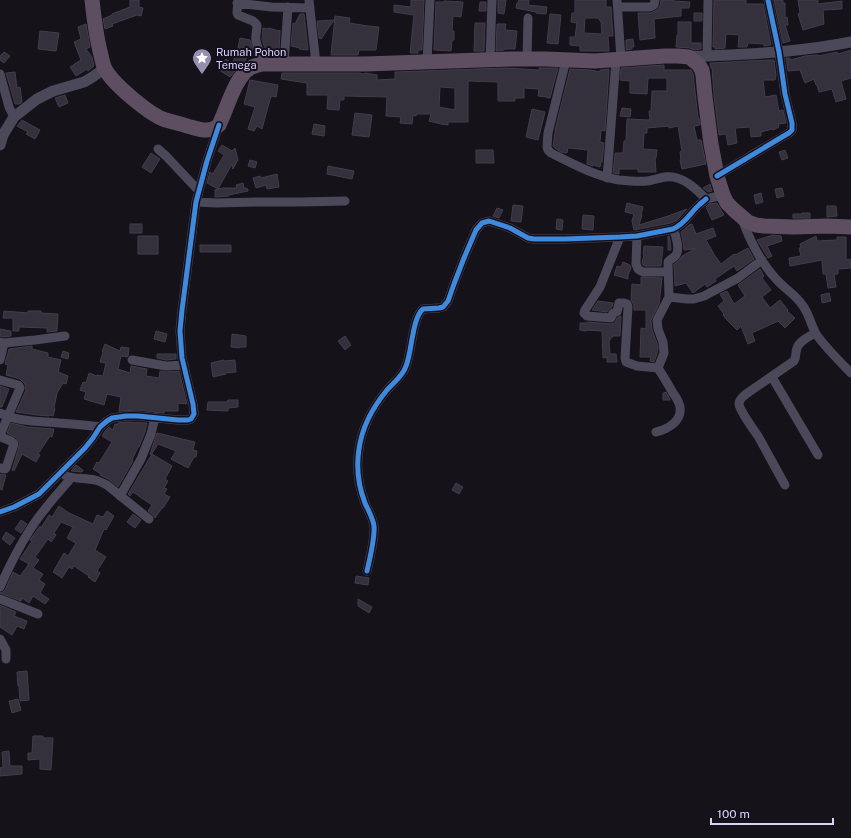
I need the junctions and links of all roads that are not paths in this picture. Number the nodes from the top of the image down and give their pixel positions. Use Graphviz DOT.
graph roads {
  1 [pos="92,0"];
  2 [pos="430,0"];
  3 [pos="492,0"];
  4 [pos="655,0"];
  5 [pos="708,0"];
  6 [pos="768,0"];
  7 [pos="238,2"];
  8 [pos="618,3"];
  9 [pos="310,4"];
  10 [pos="282,5"];
  11 [pos="528,18"];
  12 [pos="851,42"];
  13 [pos="779,52"];
  14 [pos="707,56"];
  15 [pos="689,57"];
  16 [pos="526,59"];
  17 [pos="490,60"];
  18 [pos="566,60"];
  19 [pos="618,60"];
  20 [pos="426,62"];
  21 [pos="262,64"];
  22 [pos="284,64"];
  23 [pos="316,64"];
  24 [pos="104,68"];
  25 [pos="0,74"];
  26 [pos="14,117"];
  27 [pos="219,125"];
  28 [pos="0,145"];
  29 [pos="158,149"];
  30 [pos="718,176"];
  31 [pos="607,178"];
  32 [pos="199,191"];
  33 [pos="723,195"];
  34 [pos="706,199"];
  35 [pos="344,201"];
  36 [pos="196,202"];
  37 [pos="740,216"];
  38 [pos="851,227"];
  39 [pos="673,229"];
  40 [pos="637,236"];
  41 [pos="620,237"];
  42 [pos="762,260"];
  43 [pos="668,272"];
  44 [pos="669,297"];
  45 [pos="816,333"];
  46 [pos="65,336"];
  47 [pos="2,342"];
  48 [pos="0,360"];
  49 [pos="132,360"];
  50 [pos="184,365"];
  51 [pos="658,368"];
  52 [pos="851,373"];
  53 [pos="772,376"];
  54 [pos="0,380"];
  55 [pos="4,415"];
  56 [pos="155,417"];
  57 [pos="100,427"];
  58 [pos="656,432"];
  59 [pos="818,454"];
  60 [pos="0,468"];
  61 [pos="59,474"];
  62 [pos="71,478"];
  63 [pos="785,485"];
  64 [pos="120,496"];
  65 [pos="0,512"];
  66 [pos="148,519"];
  67 [pos="367,571"];
  68 [pos="0,587"];
  69 [pos="0,599"];
  70 [pos="38,614"];
  71 [pos="0,639"];
  72 [pos="6,659"];
  1 -- 24 [label="highway"];
  2 -- 20 [label="street"];
  3 -- 17 [label="street"];
  4 -- 8 [label="street"];
  5 -- 14 [label="street"];
  6 -- 13 [label="street"];
  7 -- 10 [label="street"];
  7 -- 21 [label="street"];
  8 -- 19 [label="street"];
  9 -- 10 [label="street"];
  9 -- 23 [label="street"];
  10 -- 22 [label="street"];
  11 -- 16 [label="street"];
  12 -- 13 [label="street"];
  13 -- 14 [label="street"];
  13 -- 30 [label="street"];
  14 -- 15 [label="street"];
  15 -- 19 [label="highway"];
  15 -- 30 [label="highway"];
  16 -- 17 [label="highway"];
  16 -- 18 [label="highway"];
  17 -- 20 [label="highway"];
  18 -- 19 [label="highway"];
  18 -- 31 [label="street"];
  19 -- 31 [label="street"];
  20 -- 23 [label="highway"];
  21 -- 22 [label="highway"];
  21 -- 27 [label="highway"];
  22 -- 23 [label="highway"];
  24 -- 26 [label="street"];
  24 -- 27 [label="highway"];
  25 -- 26 [label="street"];
  26 -- 28 [label="street"];
  27 -- 32 [label="street"];
  29 -- 32 [label="street"];
  30 -- 33 [label="highway"];
  31 -- 34 [label="street"];
  32 -- 36 [label="street"];
  33 -- 34 [label="street"];
  33 -- 37 [label="highway"];
  34 -- 39 [label="street"];
  35 -- 36 [label="street"];
  36 -- 50 [label="street"];
  37 -- 38 [label="highway"];
  37 -- 42 [label="street"];
  39 -- 40 [label="street"];
  39 -- 43 [label="street"];
  40 -- 41 [label="street"];
  40 -- 43 [label="street"];
  41 -- 51 [label="street"];
  41 -- 67 [label="street"];
  42 -- 44 [label="street"];
  42 -- 45 [label="street"];
  43 -- 44 [label="street"];
  44 -- 51 [label="street"];
  45 -- 52 [label="street"];
  45 -- 53 [label="street"];
  46 -- 47 [label="street"];
  47 -- 48 [label="street"];
  49 -- 50 [label="street"];
  50 -- 56 [label="street"];
  51 -- 58 [label="street"];
  53 -- 59 [label="street"];
  53 -- 63 [label="street"];
  54 -- 55 [label="street"];
  55 -- 57 [label="street"];
  55 -- 60 [label="street"];
  56 -- 57 [label="street"];
  56 -- 64 [label="street"];
  57 -- 61 [label="street"];
  61 -- 62 [label="street"];
  61 -- 65 [label="street"];
  62 -- 64 [label="street"];
  62 -- 68 [label="street"];
  64 -- 66 [label="street"];
  69 -- 70 [label="street"];
  71 -- 72 [label="street"];
}
